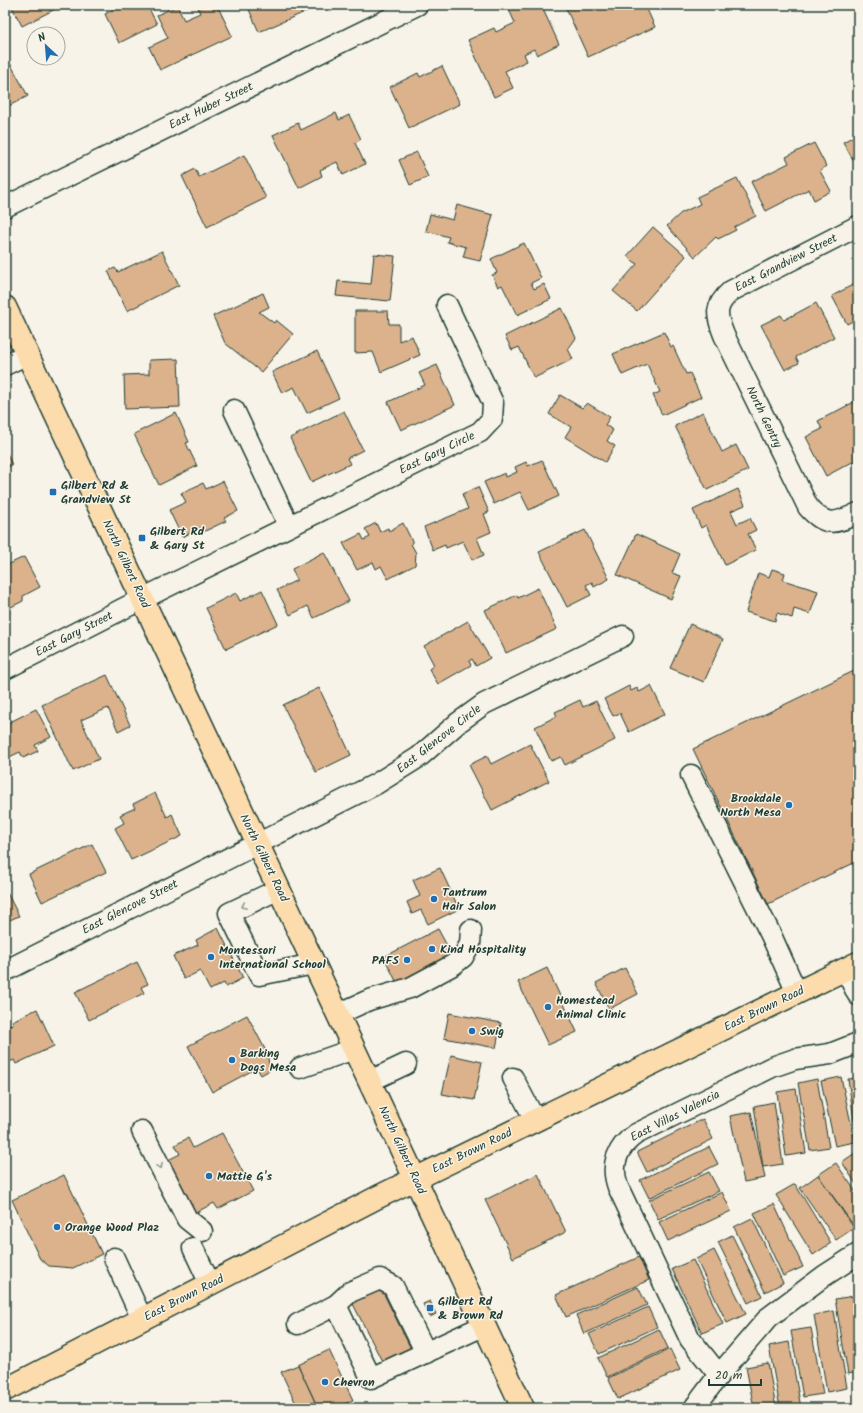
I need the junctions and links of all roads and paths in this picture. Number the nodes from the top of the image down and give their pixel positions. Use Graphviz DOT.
graph roads {
  1 [pos="417,5"];
  2 [pos="5,206"];
  3 [pos="858,226"];
  4 [pos="448,305"];
  5 [pos="718,306"];
  6 [pos="5,307"];
  7 [pos="27,354"];
  8 [pos="5,365"];
  9 [pos="234,410"];
  10 [pos="858,513"];
  11 [pos="289,526"];
  12 [pos="142,598"];
  13 [pos="623,636"];
  14 [pos="5,669"];
  15 [pos="691,775"];
  16 [pos="256,844"];
  17 [pos="279,889"];
  18 [pos="471,930"];
  19 [pos="314,964"];
  20 [pos="852,966"];
  21 [pos="5,971"];
  22 [pos="797,993"];
  23 [pos="858,995"];
  24 [pos="338,1014"];
  25 [pos="858,1043"];
  26 [pos="354,1049"];
  27 [pos="406,1064"];
  28 [pos="300,1068"];
  29 [pos="514,1078"];
  30 [pos="370,1081"];
  31 [pos="534,1120"];
  32 [pos="142,1131"];
  33 [pos="415,1178"];
  34 [pos="202,1230"];
  35 [pos="193,1248"];
  36 [pos="858,1254"];
  37 [pos="114,1258"];
  38 [pos="210,1284"];
  39 [pos="336,1305"];
  40 [pos="142,1319"];
  41 [pos="298,1324"];
  42 [pos="484,1325"];
  43 [pos="426,1353"];
  44 [pos="719,1375"];
  45 [pos="5,1390"];
  46 [pos="523,1408"];
  47 [pos="694,1408"];
  1 -- 2 [label="street, East Huber Street"];
  3 -- 5 [label="street, East Grandview Street"];
  4 -- 11 [label="street, East Gary Circle"];
  5 -- 10 [label="street, North Gentry"];
  6 -- 7 [label="main road, North Gilbert Road"];
  7 -- 8 [label="street"];
  7 -- 12 [label="main road, North Gilbert Road"];
  9 -- 11 [label="street"];
  11 -- 12 [label="street, East Gary Circle"];
  12 -- 14 [label="street, East Gary Street"];
  12 -- 16 [label="main road, North Gilbert Road"];
  13 -- 16 [label="street, East Glencove Circle"];
  15 -- 22 [label="street"];
  16 -- 17 [label="main road, North Gilbert Road"];
  16 -- 21 [label="street, East Glencove Street"];
  17 -- 19 [label="main road, North Gilbert Road"];
  17 -- 19 [label="street, one-way"];
  18 -- 24 [label="street"];
  19 -- 24 [label="main road, North Gilbert Road"];
  20 -- 22 [label="main road, East Brown Road"];
  20 -- 23 [label="street"];
  22 -- 31 [label="main road, East Brown Road"];
  24 -- 26 [label="main road, North Gilbert Road"];
  25 -- 44 [label="street, East Villas Valencia"];
  26 -- 28 [label="street"];
  26 -- 30 [label="main road, North Gilbert Road"];
  27 -- 30 [label="street"];
  29 -- 31 [label="street"];
  30 -- 33 [label="main road, North Gilbert Road"];
  31 -- 33 [label="main road, East Brown Road"];
  32 -- 34 [label="street, one-way"];
  33 -- 38 [label="main road, East Brown Road"];
  33 -- 42 [label="main road, North Gilbert Road"];
  35 -- 38 [label="street"];
  36 -- 44 [label="street"];
  37 -- 40 [label="street"];
  38 -- 40 [label="main road, East Brown Road"];
  39 -- 41 [label="street"];
  39 -- 43 [label="street"];
  39 -- 43 [label="street"];
  40 -- 45 [label="main road, East Brown Road"];
  42 -- 43 [label="street"];
  42 -- 46 [label="main road, North Gilbert Road"];
  44 -- 47 [label="street"];
}
